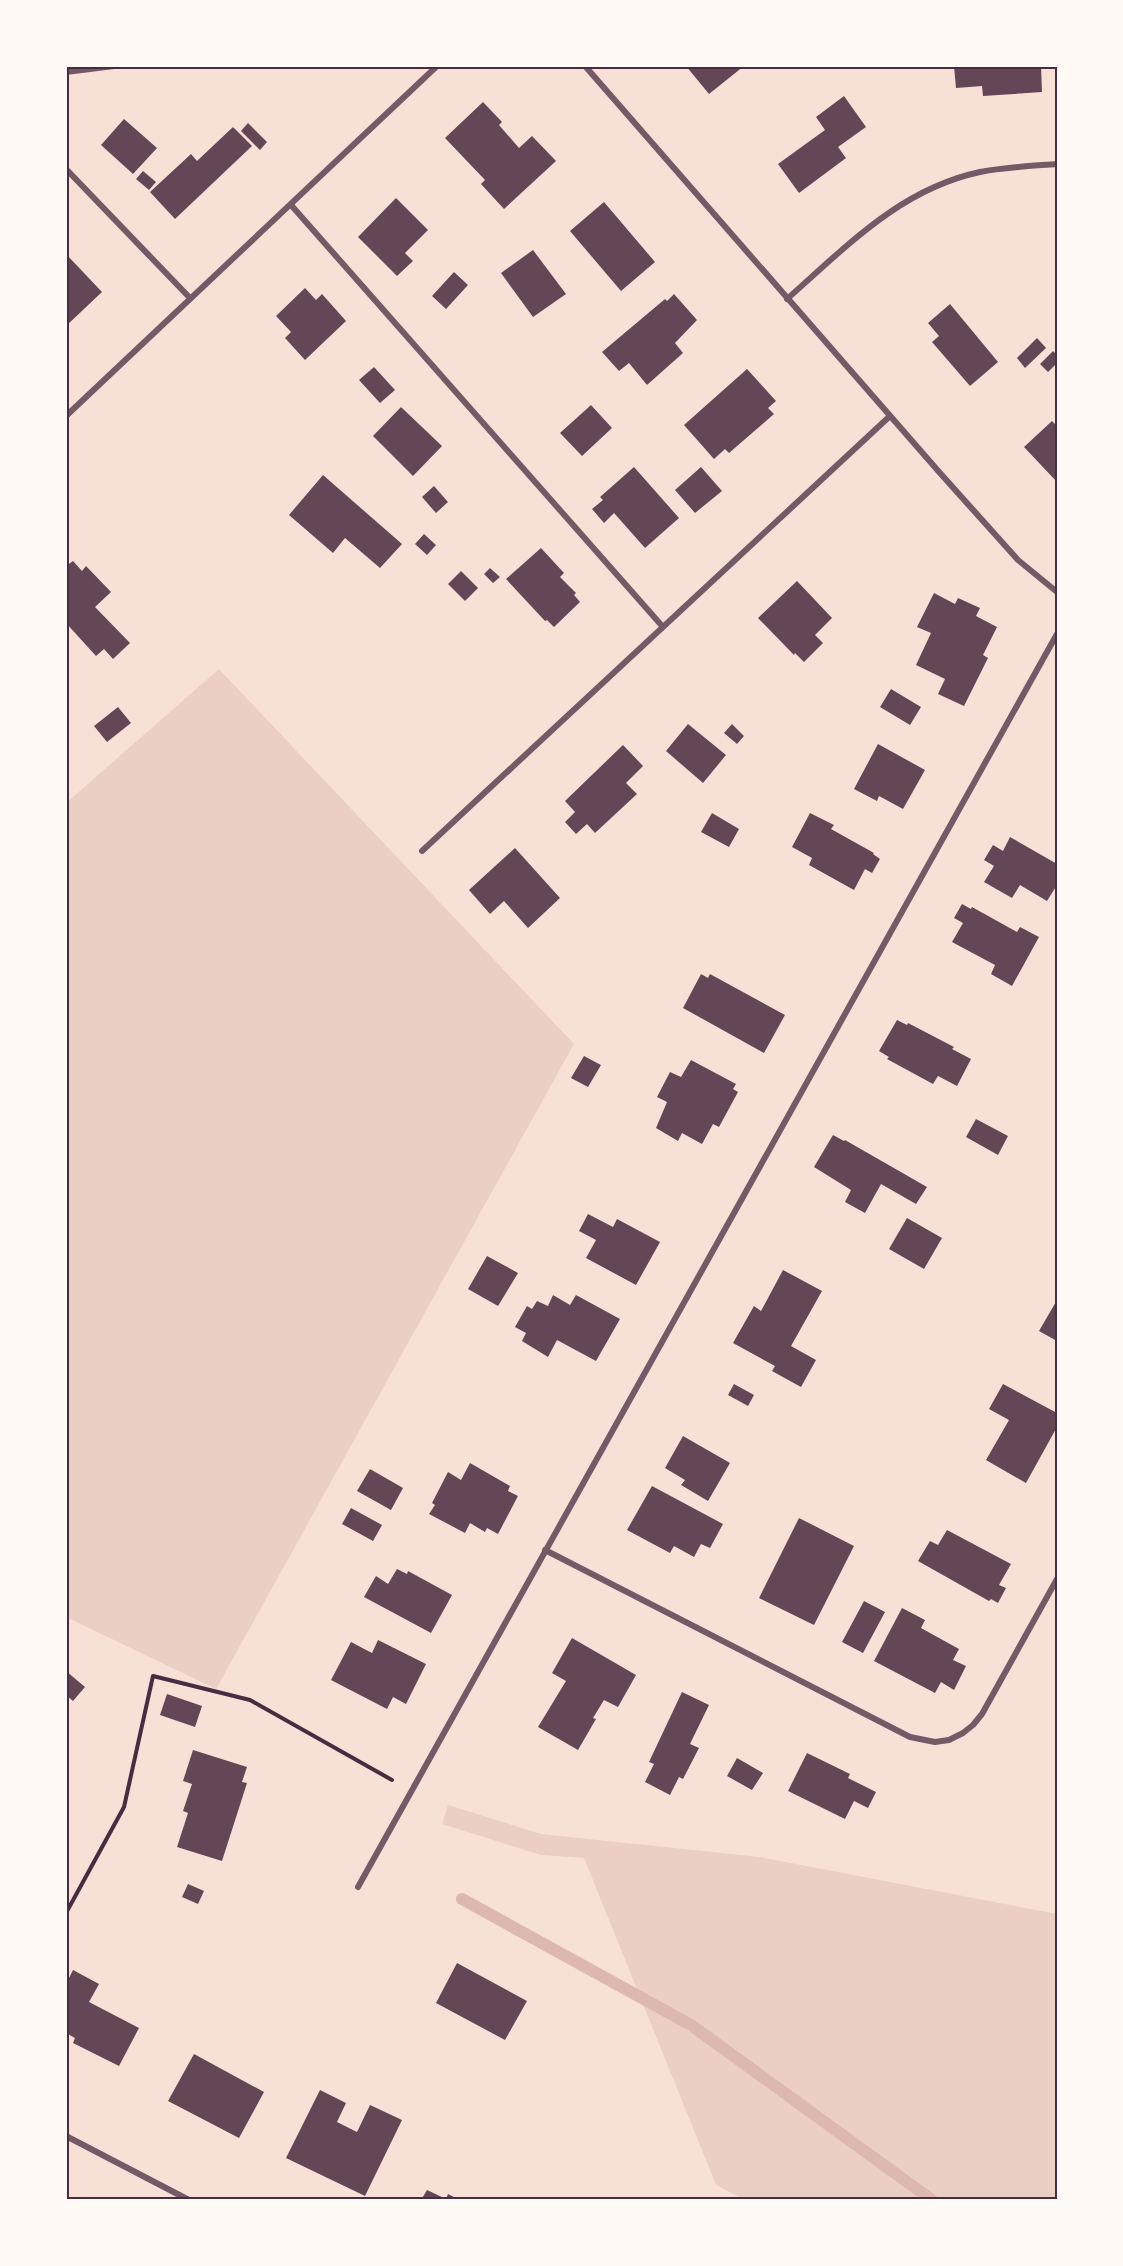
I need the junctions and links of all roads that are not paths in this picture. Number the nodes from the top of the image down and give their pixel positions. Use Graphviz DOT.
graph roads {
  1 [pos="114,66"];
  2 [pos="437,66"];
  3 [pos="585,66"];
  4 [pos="66,72"];
  5 [pos="1057,164"];
  6 [pos="66,169"];
  7 [pos="291,205"];
  8 [pos="190,298"];
  9 [pos="787,299"];
  10 [pos="66,416"];
  11 [pos="890,416"];
  12 [pos="1057,592"];
  13 [pos="663,627"];
  14 [pos="1057,634"];
  15 [pos="422,851"];
  16 [pos="545,1550"];
  17 [pos="1057,1579"];
  18 [pos="358,1887"];
  19 [pos="66,2136"];
  20 [pos="189,2200"];
  1 -- 4 [label="street"];
  2 -- 7 [label="street"];
  3 -- 9 [label="street"];
  5 -- 9 [label="street"];
  6 -- 8 [label="street"];
  7 -- 8 [label="street"];
  7 -- 13 [label="street"];
  8 -- 10 [label="street"];
  9 -- 11 [label="street"];
  11 -- 12 [label="street"];
  11 -- 13 [label="street"];
  13 -- 15 [label="street"];
  14 -- 16 [label="street"];
  16 -- 17 [label="street"];
  16 -- 18 [label="street"];
  19 -- 20 [label="street"];
}
